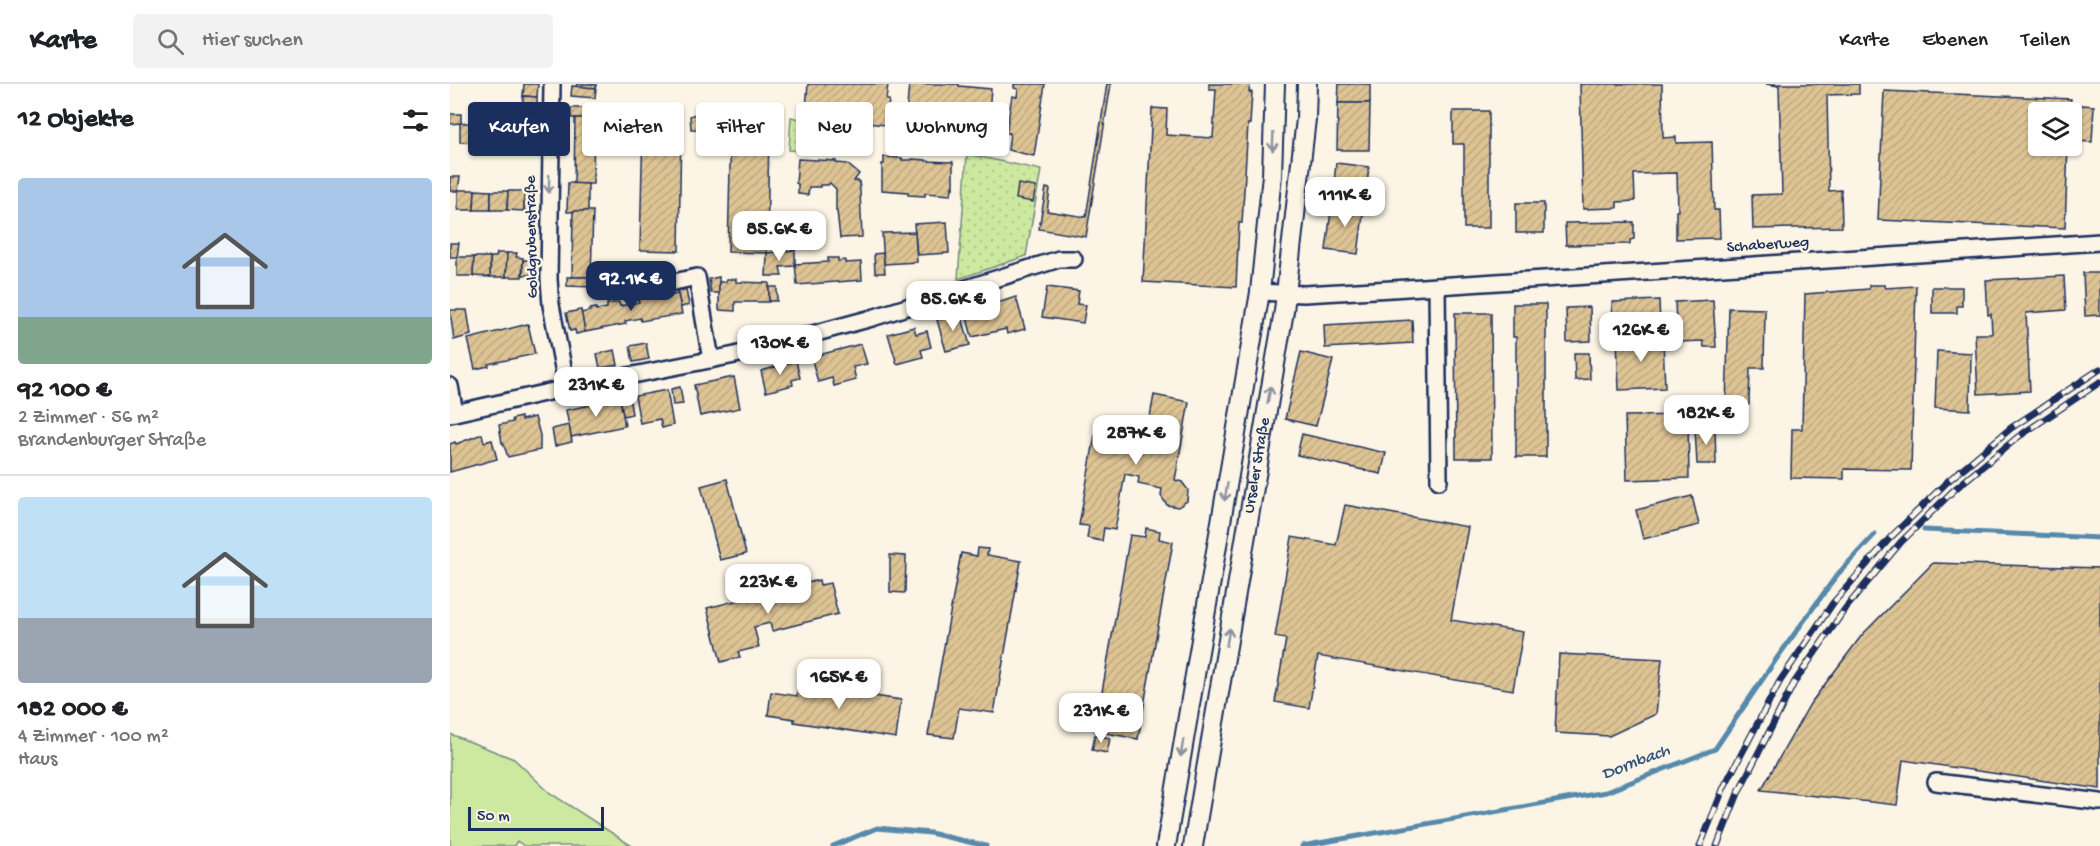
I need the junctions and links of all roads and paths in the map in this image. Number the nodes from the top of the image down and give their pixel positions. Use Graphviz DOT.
graph roads {
  1 [pos="552,84"];
  2 [pos="1275,84"];
  3 [pos="1307,84"];
  4 [pos="2100,242"];
  5 [pos="1074,259"];
  6 [pos="1437,286"];
  7 [pos="628,292"];
  8 [pos="1260,292"];
  9 [pos="1286,293"];
  10 [pos="711,360"];
  11 [pos="450,386"];
  12 [pos="567,388"];
  13 [pos="453,413"];
  14 [pos="1439,482"];
  15 [pos="1936,782"];
  16 [pos="2100,802"];
  17 [pos="1166,846"];
  18 [pos="1193,846"];
  1 -- 12 [label="street, Goldgrubenstraße, one-way"];
  2 -- 8 [label="street, Urseler Straße, one-way"];
  3 -- 9 [label="street, Urseler Straße"];
  4 -- 6 [label="street, Schaberweg"];
  5 -- 10 [label="street"];
  6 -- 9 [label="street, Schaberweg"];
  6 -- 14 [label="street"];
  7 -- 10 [label="street"];
  8 -- 9 [label="street, Schaberweg"];
  8 -- 17 [label="street, Urseler Straße, one-way"];
  18 -- 9 [label="street, Urseler Straße, one-way"];
  10 -- 12 [label="street"];
  11 -- 13 [label="street"];
  12 -- 13 [label="street"];
  15 -- 16 [label="street"];
}
